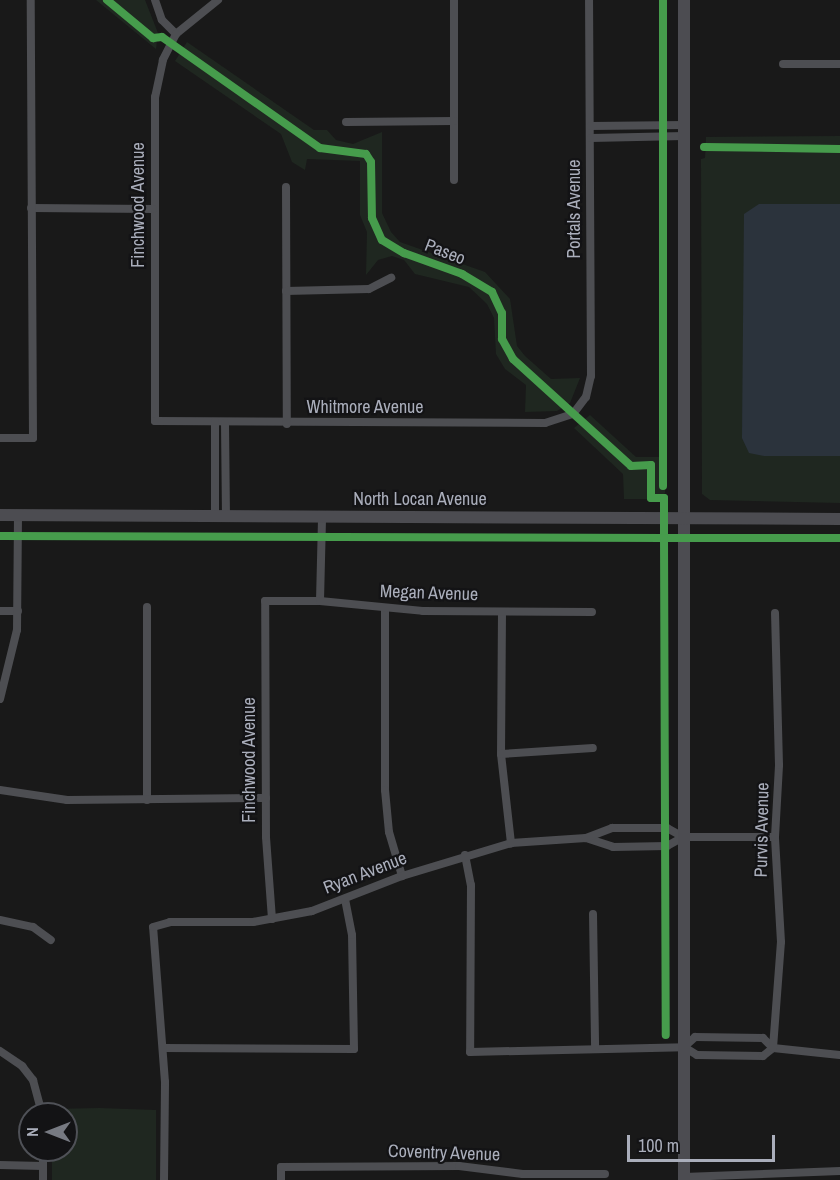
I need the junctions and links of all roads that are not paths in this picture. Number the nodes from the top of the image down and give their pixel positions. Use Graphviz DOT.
graph roads {
  1 [pos="31,0"];
  2 [pos="155,0"];
  3 [pos="218,0"];
  4 [pos="454,0"];
  5 [pos="589,0"];
  6 [pos="684,0"];
  7 [pos="176,34"];
  8 [pos="783,64"];
  9 [pos="840,64"];
  10 [pos="454,121"];
  11 [pos="346,122"];
  12 [pos="591,126"];
  13 [pos="684,130"];
  14 [pos="591,138"];
  15 [pos="454,180"];
  16 [pos="286,187"];
  17 [pos="32,208"];
  18 [pos="153,208"];
  19 [pos="391,278"];
  20 [pos="286,291"];
  21 [pos="573,414"];
  22 [pos="155,421"];
  23 [pos="214,422"];
  24 [pos="225,423"];
  25 [pos="287,424"];
  26 [pos="0,438"];
  27 [pos="18,514"];
  28 [pos="0,515"];
  29 [pos="220,516"];
  30 [pos="322,517"];
  31 [pos="685,518"];
  32 [pos="840,519"];
  33 [pos="266,601"];
  34 [pos="321,601"];
  35 [pos="147,607"];
  36 [pos="385,609"];
  37 [pos="0,611"];
  38 [pos="18,611"];
  39 [pos="502,612"];
  40 [pos="592,612"];
  41 [pos="775,613"];
  42 [pos="0,699"];
  43 [pos="593,748"];
  44 [pos="501,754"];
  45 [pos="0,790"];
  46 [pos="266,798"];
  47 [pos="147,800"];
  48 [pos="683,837"];
  49 [pos="775,837"];
  50 [pos="586,838"];
  51 [pos="511,843"];
  52 [pos="465,855"];
  53 [pos="402,876"];
  54 [pos="345,899"];
  55 [pos="593,914"];
  56 [pos="0,920"];
  57 [pos="272,920"];
  58 [pos="51,940"];
  59 [pos="595,1047"];
  60 [pos="684,1047"];
  61 [pos="163,1048"];
  62 [pos="773,1048"];
  63 [pos="0,1051"];
  64 [pos="840,1055"];
  65 [pos="39,1102"];
  66 [pos="43,1162"];
  67 [pos="0,1165"];
  68 [pos="43,1166"];
  69 [pos="840,1171"];
  70 [pos="605,1174"];
  71 [pos="523,1177"];
  72 [pos="684,1178"];
  73 [pos="773,1178"];
  74 [pos="43,1180"];
  75 [pos="164,1180"];
  76 [pos="281,1180"];
  1 -- 17 [label="street"];
  2 -- 7 [label="street"];
  3 -- 7 [label="street"];
  4 -- 10 [label="street"];
  5 -- 12 [label="street, Portals Avenue"];
  6 -- 13 [label="street"];
  7 -- 18 [label="street, Finchwood Avenue"];
  8 -- 9 [label="street"];
  10 -- 11 [label="street"];
  10 -- 15 [label="street"];
  12 -- 13 [label="street"];
  12 -- 14 [label="street, Portals Avenue"];
  13 -- 14 [label="street"];
  13 -- 31 [label="street"];
  14 -- 21 [label="street, Portals Avenue"];
  16 -- 20 [label="street"];
  17 -- 18 [label="street"];
  17 -- 26 [label="street"];
  18 -- 22 [label="street, Finchwood Avenue"];
  19 -- 20 [label="street"];
  20 -- 25 [label="street"];
  21 -- 25 [label="street, Whitmore Avenue"];
  22 -- 23 [label="street, Whitmore Avenue"];
  23 -- 24 [label="street, Whitmore Avenue"];
  23 -- 29 [label="street"];
  24 -- 25 [label="street, Whitmore Avenue"];
  24 -- 29 [label="street"];
  27 -- 28 [label="street, North Locan Avenue"];
  27 -- 29 [label="street, North Locan Avenue"];
  27 -- 38 [label="street"];
  29 -- 30 [label="street, North Locan Avenue"];
  30 -- 31 [label="street, North Locan Avenue"];
  30 -- 34 [label="street"];
  31 -- 32 [label="street, North Locan Avenue"];
  31 -- 48 [label="street"];
  33 -- 34 [label="street, Megan Avenue"];
  33 -- 46 [label="street, Finchwood Avenue"];
  34 -- 36 [label="street, Megan Avenue"];
  35 -- 47 [label="street"];
  36 -- 39 [label="street, Megan Avenue"];
  36 -- 53 [label="street"];
  37 -- 38 [label="street"];
  38 -- 42 [label="street"];
  39 -- 40 [label="street, Megan Avenue"];
  39 -- 44 [label="street"];
  41 -- 49 [label="street, Purvis Avenue"];
  43 -- 44 [label="street"];
  44 -- 51 [label="street"];
  45 -- 47 [label="street"];
  46 -- 47 [label="street"];
  46 -- 57 [label="street, Finchwood Avenue"];
  48 -- 49 [label="street"];
  48 -- 50 [label="street, Ryan Avenue"];
  48 -- 50 [label="street, Ryan Avenue"];
  48 -- 60 [label="street"];
  49 -- 62 [label="street, Purvis Avenue"];
  50 -- 51 [label="street, Ryan Avenue"];
  51 -- 52 [label="street, Ryan Avenue"];
  52 -- 53 [label="street, Ryan Avenue"];
  52 -- 59 [label="street"];
  53 -- 54 [label="street, Ryan Avenue"];
  54 -- 57 [label="street, Ryan Avenue"];
  54 -- 61 [label="street"];
  55 -- 59 [label="street"];
  56 -- 58 [label="street"];
  57 -- 61 [label="street, Ryan Avenue"];
  59 -- 60 [label="street"];
  60 -- 62 [label="street"];
  60 -- 62 [label="street"];
  60 -- 72 [label="street"];
  61 -- 75 [label="street"];
  62 -- 64 [label="street"];
  63 -- 65 [label="street"];
  66 -- 68 [label="street"];
  67 -- 68 [label="street"];
  68 -- 74 [label="street"];
  69 -- 73 [label="street"];
  70 -- 71 [label="street, Coventry Avenue"];
  71 -- 76 [label="street, Coventry Avenue"];
  72 -- 73 [label="street"];
}
